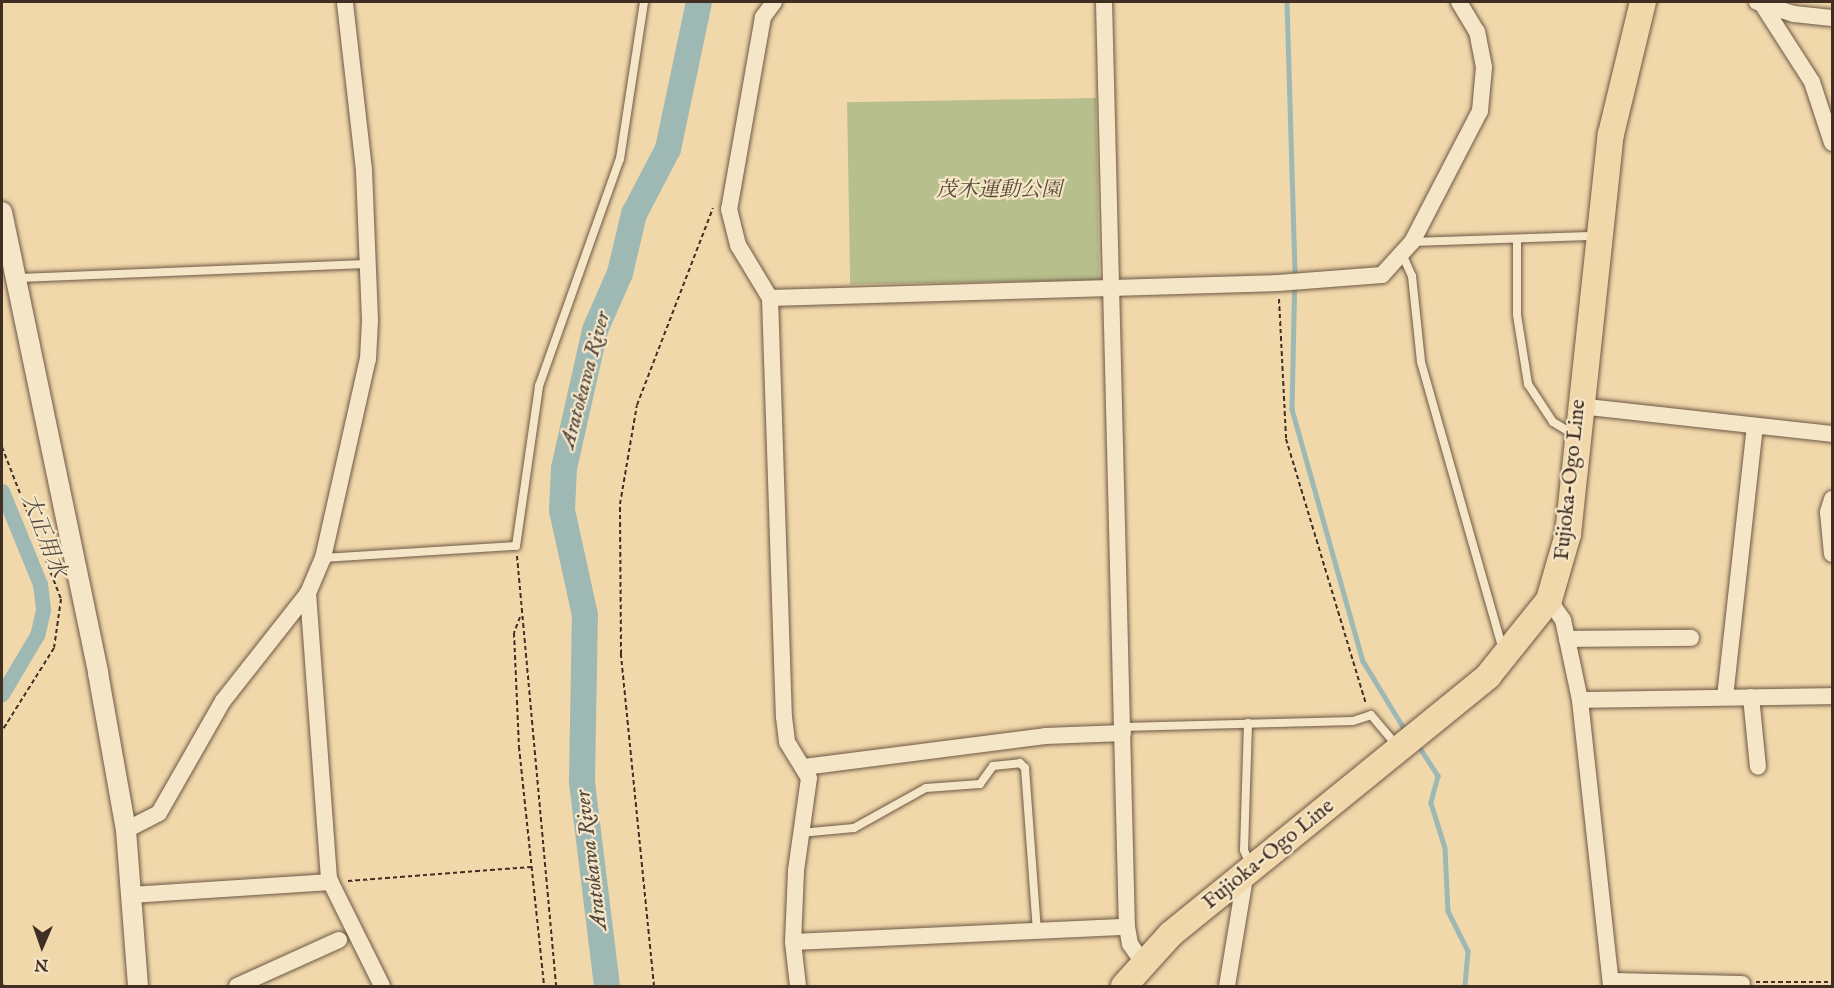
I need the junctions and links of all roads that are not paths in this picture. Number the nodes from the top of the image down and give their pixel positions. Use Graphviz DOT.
graph roads {
  1 [pos="345,2"];
  2 [pos="645,2"];
  3 [pos="774,2"];
  4 [pos="1104,2"];
  5 [pos="1459,2"];
  6 [pos="1643,2"];
  7 [pos="1759,3"];
  8 [pos="1833,18"];
  9 [pos="1833,142"];
  10 [pos="2,212"];
  11 [pos="1597,236"];
  12 [pos="1516,239"];
  13 [pos="1412,242"];
  14 [pos="1403,256"];
  15 [pos="368,264"];
  16 [pos="16,278"];
  17 [pos="1110,287"];
  18 [pos="770,298"];
  19 [pos="1579,406"];
  20 [pos="1755,426"];
  21 [pos="1833,434"];
  22 [pos="1576,436"];
  23 [pos="1833,499"];
  24 [pos="1833,555"];
  25 [pos="323,558"];
  26 [pos="308,594"];
  27 [pos="1549,600"];
  28 [pos="1691,638"];
  29 [pos="1567,639"];
  30 [pos="1507,658"];
  31 [pos="1833,696"];
  32 [pos="1725,697"];
  33 [pos="1751,697"];
  34 [pos="1580,700"];
  35 [pos="1248,723"];
  36 [pos="1123,730"];
  37 [pos="1400,750"];
  38 [pos="804,767"];
  39 [pos="1758,767"];
  40 [pos="126,830"];
  41 [pos="799,833"];
  42 [pos="1248,869"];
  43 [pos="331,882"];
  44 [pos="131,895"];
  45 [pos="1127,927"];
  46 [pos="1037,931"];
  47 [pos="339,940"];
  48 [pos="793,942"];
  49 [pos="1142,961"];
  50 [pos="1611,984"];
  51 [pos="1742,984"];
  52 [pos="138,987"];
  53 [pos="237,987"];
  54 [pos="382,987"];
  55 [pos="798,987"];
  56 [pos="1124,987"];
  57 [pos="1227,987"];
  1 -- 15 [label="street"];
  2 -- 25 [label="lane"];
  3 -- 18 [label="street"];
  4 -- 17 [label="street"];
  5 -- 13 [label="street"];
  6 -- 11 [label="main road, Fujioka-Ogo Line"];
  7 -- 8 [label="street"];
  7 -- 9 [label="street"];
  10 -- 16 [label="street"];
  11 -- 12 [label="lane"];
  11 -- 19 [label="main road, Fujioka-Ogo Line"];
  12 -- 13 [label="lane"];
  12 -- 22 [label="lane"];
  13 -- 14 [label="street"];
  14 -- 17 [label="street"];
  14 -- 30 [label="lane"];
  15 -- 16 [label="lane"];
  15 -- 25 [label="street"];
  16 -- 40 [label="street"];
  17 -- 18 [label="street"];
  17 -- 36 [label="street"];
  18 -- 38 [label="street"];
  19 -- 20 [label="street"];
  19 -- 22 [label="main road, Fujioka-Ogo Line"];
  20 -- 21 [label="street"];
  20 -- 32 [label="street"];
  22 -- 27 [label="main road, Fujioka-Ogo Line"];
  23 -- 24 [label="street"];
  25 -- 26 [label="street"];
  26 -- 40 [label="street"];
  26 -- 43 [label="street"];
  27 -- 29 [label="street"];
  27 -- 30 [label="main road, Fujioka-Ogo Line"];
  28 -- 29 [label="street"];
  29 -- 34 [label="street"];
  30 -- 37 [label="main road, Fujioka-Ogo Line"];
  31 -- 33 [label="street"];
  32 -- 33 [label="street"];
  32 -- 34 [label="street"];
  33 -- 39 [label="street"];
  34 -- 50 [label="street"];
  35 -- 36 [label="lane"];
  35 -- 37 [label="lane"];
  35 -- 42 [label="lane"];
  36 -- 38 [label="street"];
  36 -- 45 [label="street"];
  37 -- 42 [label="main road, Fujioka-Ogo Line"];
  38 -- 41 [label="street"];
  40 -- 44 [label="street"];
  41 -- 46 [label="lane"];
  41 -- 48 [label="street"];
  42 -- 49 [label="main road, Fujioka-Ogo Line"];
  42 -- 57 [label="street"];
  43 -- 44 [label="street"];
  43 -- 54 [label="street"];
  44 -- 52 [label="street"];
  45 -- 46 [label="street"];
  45 -- 49 [label="street"];
  46 -- 48 [label="street"];
  47 -- 53 [label="street"];
  48 -- 55 [label="street"];
  49 -- 56 [label="main road, Fujioka-Ogo Line"];
  50 -- 51 [label="street"];
}
